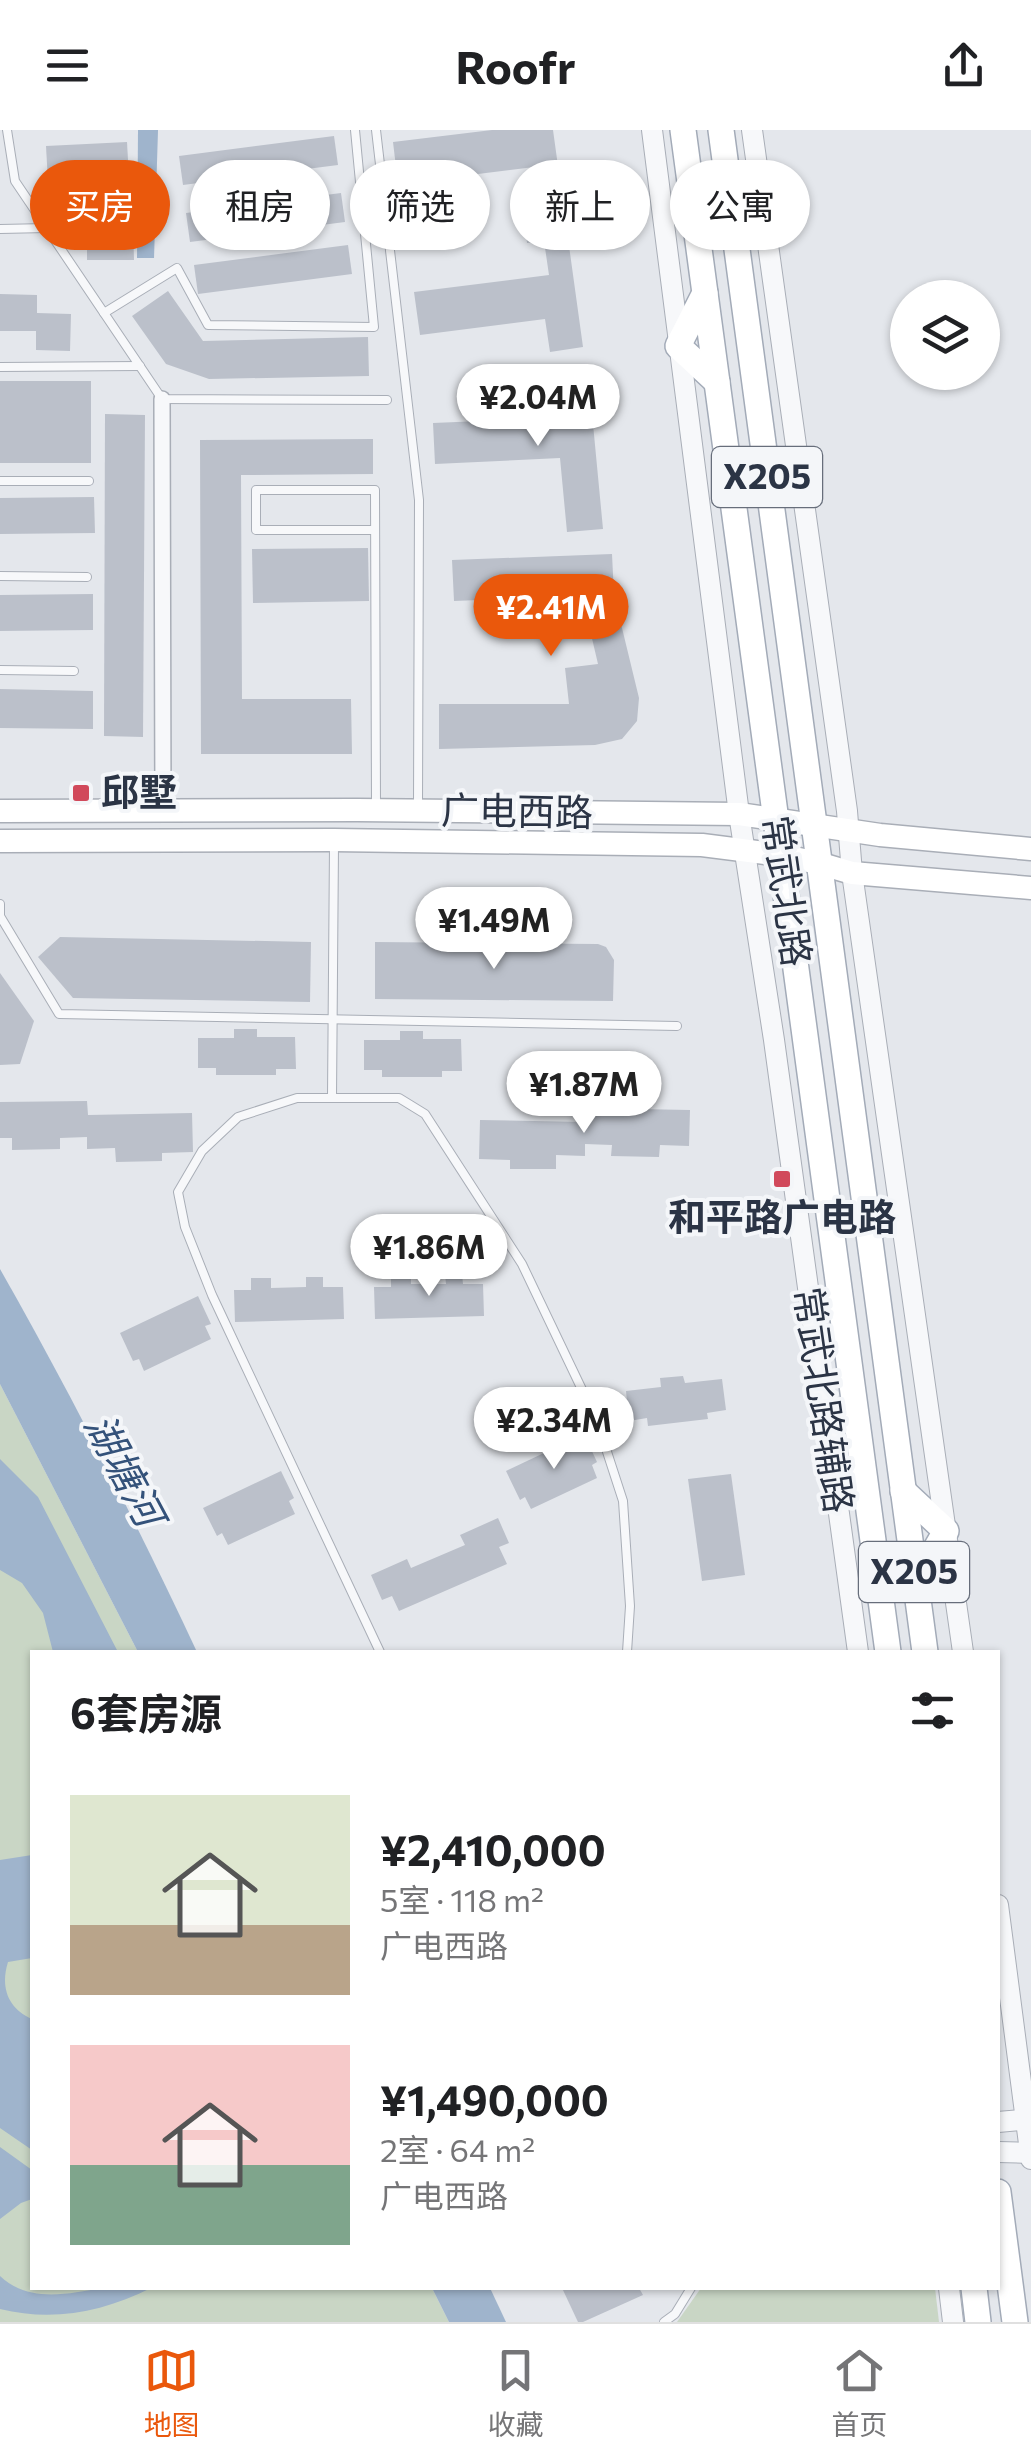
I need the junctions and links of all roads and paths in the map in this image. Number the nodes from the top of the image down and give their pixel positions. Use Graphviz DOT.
graph roads {
  1 [pos="7,130"];
  2 [pos="355,130"];
  3 [pos="376,130"];
  4 [pos="652,130"];
  5 [pos="684,130"];
  6 [pos="720,130"];
  7 [pos="740,130"];
  8 [pos="752,130"];
  9 [pos="724,160"];
  10 [pos="728,160"];
  11 [pos="30,203"];
  12 [pos="30,228"];
  13 [pos="0,229"];
  14 [pos="62,250"];
  15 [pos="736,250"];
  16 [pos="705,293"];
  17 [pos="104,314"];
  18 [pos="678,346"];
  19 [pos="0,366"];
  20 [pos="140,366"];
  21 [pos="717,382"];
  22 [pos="162,399"];
  23 [pos="387,400"];
  24 [pos="0,481"];
  25 [pos="89,482"];
  26 [pos="375,530"];
  27 [pos="0,576"];
  28 [pos="88,578"];
  29 [pos="0,670"];
  30 [pos="74,671"];
  31 [pos="0,811"];
  32 [pos="163,811"];
  33 [pos="376,811"];
  34 [pos="418,811"];
  35 [pos="739,814"];
  36 [pos="776,818"];
  37 [pos="814,824"];
  38 [pos="848,831"];
  39 [pos="334,840"];
  40 [pos="0,842"];
  41 [pos="1031,848"];
  42 [pos="745,850"];
  43 [pos="780,855"];
  44 [pos="818,863"];
  45 [pos="852,874"];
  46 [pos="1031,888"];
  47 [pos="0,904"];
  48 [pos="332,1020"];
  49 [pos="677,1026"];
  50 [pos="332,1098"];
  51 [pos="903,1491"];
  52 [pos="946,1532"];
  53 [pos="915,1585"];
  54 [pos="379,1650"];
  55 [pos="627,1650"];
  56 [pos="858,1650"];
  57 [pos="888,1650"];
  58 [pos="924,1650"];
  59 [pos="963,1650"];
  60 [pos="1000,1919"];
  61 [pos="1028,2119"];
  62 [pos="1000,2122"];
  63 [pos="1000,2152"];
  64 [pos="1031,2155"];
  65 [pos="1000,2207"];
  66 [pos="690,2290"];
  67 [pos="949,2290"];
  68 [pos="974,2290"];
  69 [pos="664,2322"];
  70 [pos="953,2322"];
  71 [pos="978,2322"];
  72 [pos="1015,2322"];
  1 -- 11 [label="lane"];
  2 -- 17 [label="lane"];
  3 -- 34 [label="lane"];
  4 -- 18 [label="street"];
  5 -- 16 [label="main road, 常武北路 / X205"];
  6 -- 9 [label="main road, 常武北路 / X205"];
  7 -- 10 [label="main road"];
  8 -- 38 [label="street"];
  12 -- 13 [label="lane"];
  14 -- 17 [label="lane"];
  15 -- 37 [label="main road, 常武北路 / X205"];
  16 -- 18 [label="main road"];
  16 -- 21 [label="main road, 常武北路 / X205"];
  17 -- 20 [label="lane"];
  18 -- 21 [label="main road"];
  18 -- 35 [label="street"];
  19 -- 20 [label="lane"];
  20 -- 22 [label="lane"];
  21 -- 36 [label="main road, 常武北路 / X205"];
  22 -- 23 [label="lane"];
  22 -- 32 [label="street"];
  24 -- 25 [label="lane"];
  26 -- 26 [label="lane"];
  26 -- 33 [label="lane"];
  27 -- 28 [label="lane"];
  29 -- 30 [label="lane"];
  31 -- 32 [label="main road, 广电西路"];
  32 -- 33 [label="main road, 广电西路"];
  33 -- 34 [label="main road, 广电西路"];
  34 -- 35 [label="main road, 广电西路"];
  35 -- 36 [label="main road, 广电西路"];
  35 -- 42 [label="street, 常武北路辅路"];
  36 -- 37 [label="main road, 广电西路"];
  36 -- 43 [label="main road, 常武北路 / X205"];
  37 -- 38 [label="main road, 广电西路"];
  37 -- 44 [label="main road, 常武北路 / X205"];
  38 -- 41 [label="main road, 广电西路"];
  38 -- 45 [label="street"];
  39 -- 40 [label="main road, 广电西路"];
  39 -- 42 [label="main road, 广电西路"];
  39 -- 48 [label="lane"];
  42 -- 43 [label="main road, 广电西路"];
  42 -- 56 [label="street, 常武北路辅路"];
  43 -- 44 [label="main road, 广电西路"];
  43 -- 57 [label="main road, 常武北路 / X205"];
  44 -- 45 [label="main road, 广电西路"];
  44 -- 51 [label="main road, 常武北路 / X205"];
  45 -- 46 [label="main road"];
  45 -- 52 [label="street"];
  47 -- 48 [label="lane"];
  48 -- 49 [label="lane"];
  48 -- 50 [label="lane"];
  50 -- 54 [label="lane"];
  50 -- 55 [label="lane"];
  51 -- 52 [label="main road"];
  51 -- 53 [label="main road, 常武北路 / X205"];
  52 -- 53 [label="main road"];
  52 -- 59 [label="street"];
  53 -- 58 [label="main road, 常武北路 / X205"];
  60 -- 61 [label="street"];
  61 -- 62 [label="street"];
  61 -- 64 [label="street"];
  63 -- 64 [label="street"];
  65 -- 72 [label="main road"];
  66 -- 69 [label="lane"];
  67 -- 70 [label="street"];
  68 -- 71 [label="main road"];
}
